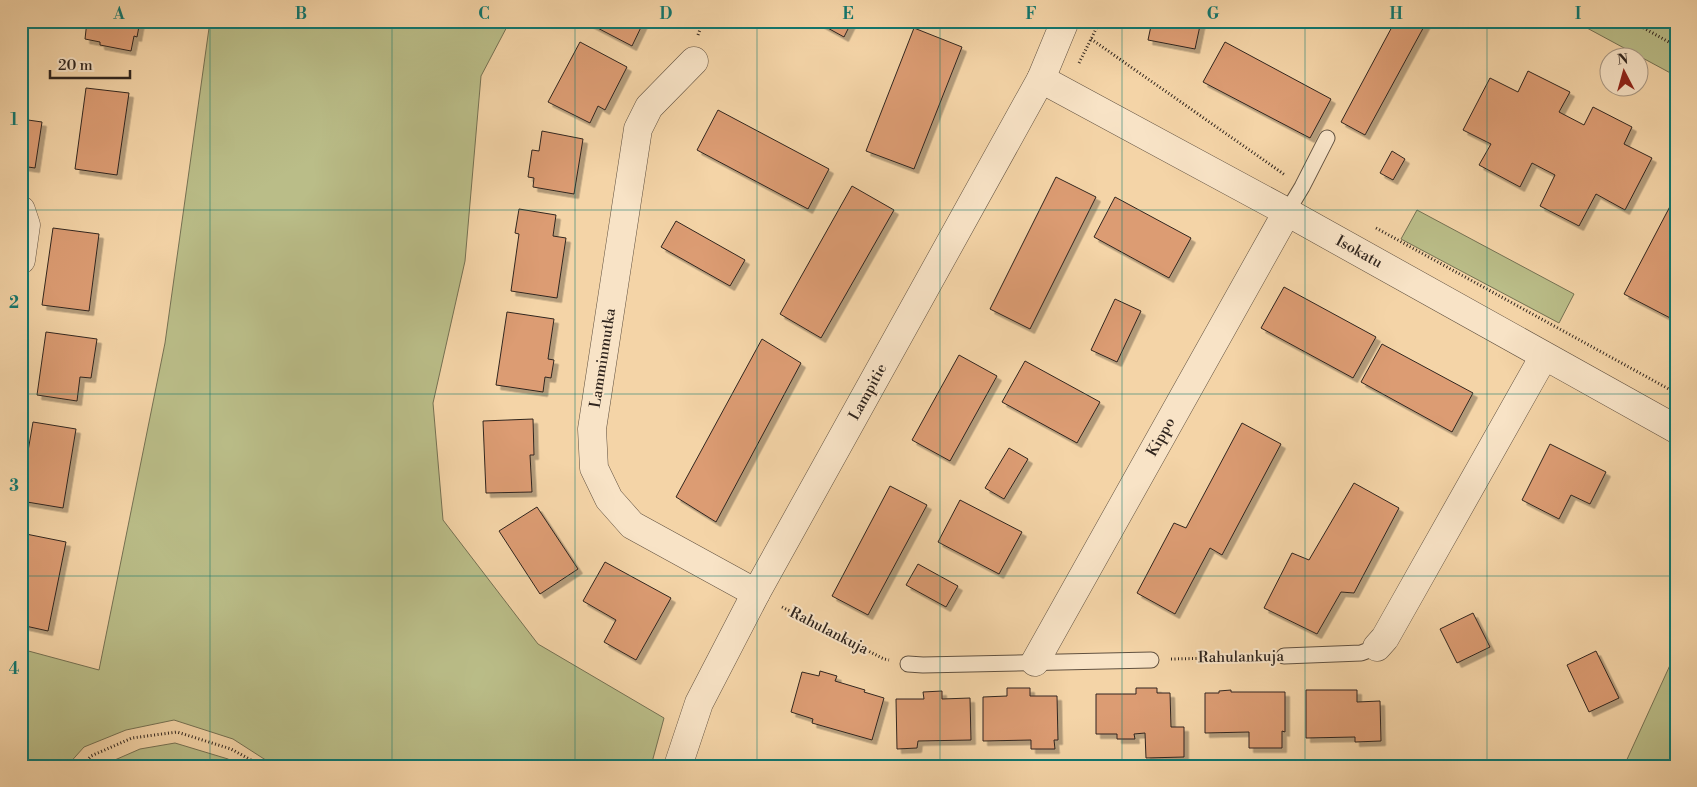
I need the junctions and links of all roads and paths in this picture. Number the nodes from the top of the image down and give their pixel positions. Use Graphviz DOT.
graph roads {
  1 [pos="1631,21"];
  2 [pos="1060,23"];
  3 [pos="1676,46"];
  4 [pos="694,61"];
  5 [pos="1041,79"];
  6 [pos="1326,138"];
  7 [pos="1302,187"];
  8 [pos="21,210"];
  9 [pos="1287,212"];
  10 [pos="1375,227"];
  11 [pos="21,260"];
  12 [pos="1544,356"];
  13 [pos="1676,393"];
  14 [pos="1676,429"];
  15 [pos="756,593"];
  16 [pos="782,607"];
  17 [pos="1377,647"];
  18 [pos="1284,656"];
  19 [pos="1151,660"];
  20 [pos="1036,662"];
  21 [pos="908,664"];
  22 [pos="82,766"];
  23 [pos="262,766"];
  24 [pos="678,766"];
  1 -- 3 [label="path"];
  2 -- 5 [label="street, Lampitie"];
  2 -- 7 [label="path"];
  4 -- 15 [label="street, Lamminmutka"];
  5 -- 9 [label="street, Isokatu"];
  5 -- 15 [label="street, Lampitie"];
  6 -- 7 [label="lane"];
  7 -- 9 [label="lane"];
  8 -- 11 [label="street"];
  9 -- 12 [label="street, Isokatu"];
  9 -- 20 [label="street, Kippo"];
  10 -- 13 [label="path"];
  12 -- 14 [label="street, Isokatu"];
  12 -- 17 [label="street, Rahulankuja"];
  15 -- 24 [label="street, Lampitie"];
  16 -- 21 [label="path, Rahulankuja"];
  17 -- 18 [label="lane, Rahulankuja"];
  18 -- 19 [label="path, Rahulankuja"];
  19 -- 20 [label="lane"];
  20 -- 21 [label="lane"];
  22 -- 23 [label="path"];
}
